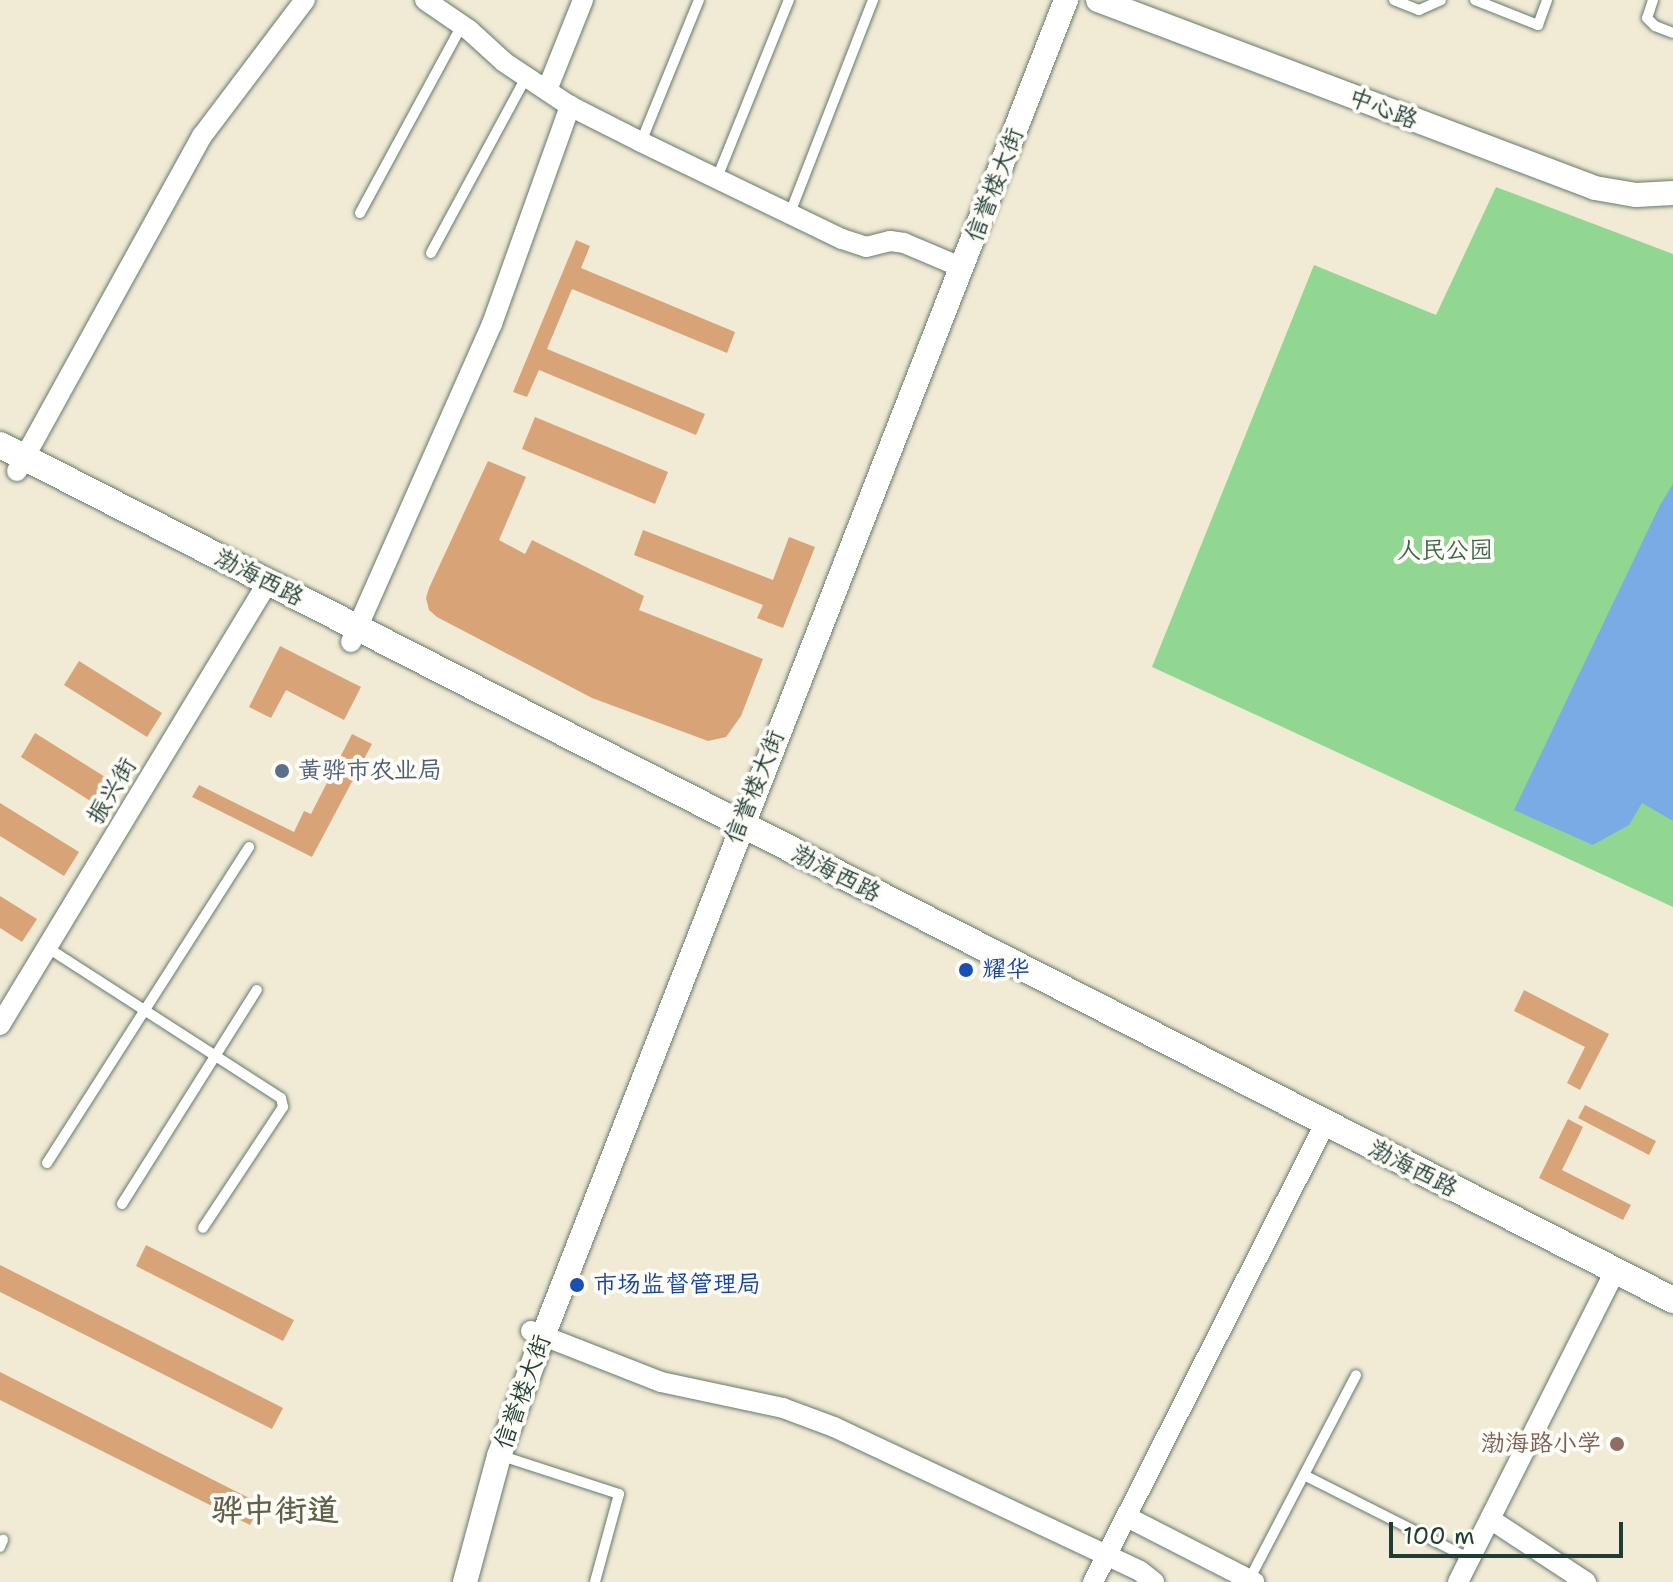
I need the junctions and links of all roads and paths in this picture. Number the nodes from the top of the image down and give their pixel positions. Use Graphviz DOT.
graph roads {
  1 [pos="305,0"];
  2 [pos="425,0"];
  3 [pos="583,0"];
  4 [pos="699,0"];
  5 [pos="789,0"];
  6 [pos="873,0"];
  7 [pos="1052,0"];
  8 [pos="1066,0"];
  9 [pos="1098,0"];
  10 [pos="1394,0"];
  11 [pos="1475,0"];
  12 [pos="1547,0"];
  13 [pos="1653,0"];
  14 [pos="1438,1"];
  15 [pos="462,25"];
  16 [pos="1673,33"];
  17 [pos="526,77"];
  18 [pos="547,90"];
  19 [pos="570,106"];
  20 [pos="641,142"];
  21 [pos="717,178"];
  22 [pos="1673,193"];
  23 [pos="360,213"];
  24 [pos="790,213"];
  25 [pos="431,253"];
  26 [pos="956,265"];
  27 [pos="0,445"];
  28 [pos="14,463"];
  29 [pos="264,588"];
  30 [pos="354,635"];
  31 [pos="731,830"];
  32 [pos="249,847"];
  33 [pos="48,948"];
  34 [pos="257,990"];
  35 [pos="146,1010"];
  36 [pos="0,1025"];
  37 [pos="216,1055"];
  38 [pos="1322,1130"];
  39 [pos="47,1163"];
  40 [pos="122,1204"];
  41 [pos="203,1228"];
  42 [pos="1612,1277"];
  43 [pos="1673,1300"];
  44 [pos="1673,1316"];
  45 [pos="537,1334"];
  46 [pos="1356,1375"];
  47 [pos="495,1454"];
  48 [pos="1304,1475"];
  49 [pos="1127,1517"];
  50 [pos="1490,1519"];
  51 [pos="1106,1557"];
  52 [pos="1470,1559"];
  53 [pos="1251,1581"];
  54 [pos="455,1582"];
  55 [pos="465,1582"];
  56 [pos="595,1582"];
  57 [pos="1093,1582"];
  58 [pos="1154,1582"];
  59 [pos="1458,1582"];
  60 [pos="1585,1582"];
  1 -- 28 [label="street"];
  2 -- 15 [label="street"];
  3 -- 18 [label="street"];
  4 -- 20 [label="lane"];
  5 -- 21 [label="lane"];
  6 -- 24 [label="lane"];
  7 -- 26 [label="street, 信誉楼大街"];
  8 -- 26 [label="street, 信誉楼大街"];
  9 -- 22 [label="street, 中心路"];
  10 -- 14 [label="lane"];
  11 -- 12 [label="lane"];
  13 -- 16 [label="lane"];
  15 -- 17 [label="street"];
  15 -- 23 [label="lane"];
  17 -- 18 [label="street"];
  17 -- 25 [label="lane"];
  18 -- 19 [label="street"];
  19 -- 20 [label="street"];
  19 -- 30 [label="street"];
  20 -- 21 [label="street"];
  21 -- 24 [label="street"];
  24 -- 26 [label="street"];
  26 -- 31 [label="street, 信誉楼大街"];
  27 -- 28 [label="main road, 渤海西路"];
  28 -- 29 [label="main road, 渤海西路"];
  29 -- 30 [label="main road, 渤海西路"];
  29 -- 33 [label="street, 振兴街"];
  30 -- 31 [label="main road, 渤海西路"];
  31 -- 38 [label="main road, 渤海西路"];
  31 -- 45 [label="street, 信誉楼大街"];
  32 -- 35 [label="lane"];
  33 -- 35 [label="lane"];
  33 -- 36 [label="street, 振兴街"];
  34 -- 37 [label="lane"];
  35 -- 37 [label="lane"];
  35 -- 39 [label="lane"];
  37 -- 40 [label="lane"];
  37 -- 41 [label="lane"];
  38 -- 42 [label="main road, 渤海西路"];
  38 -- 49 [label="street"];
  42 -- 43 [label="main road, 渤海西路"];
  42 -- 44 [label="main road, 渤海西路"];
  42 -- 50 [label="street"];
  45 -- 47 [label="street, 信誉楼大街"];
  45 -- 51 [label="street"];
  46 -- 48 [label="lane"];
  47 -- 54 [label="street, 信誉楼大街"];
  47 -- 55 [label="street, 信誉楼大街"];
  47 -- 56 [label="lane"];
  48 -- 52 [label="lane"];
  48 -- 53 [label="lane"];
  49 -- 51 [label="street"];
  49 -- 53 [label="street"];
  50 -- 52 [label="street"];
  50 -- 60 [label="street"];
  51 -- 57 [label="street"];
  51 -- 58 [label="street"];
  52 -- 59 [label="street"];
}
